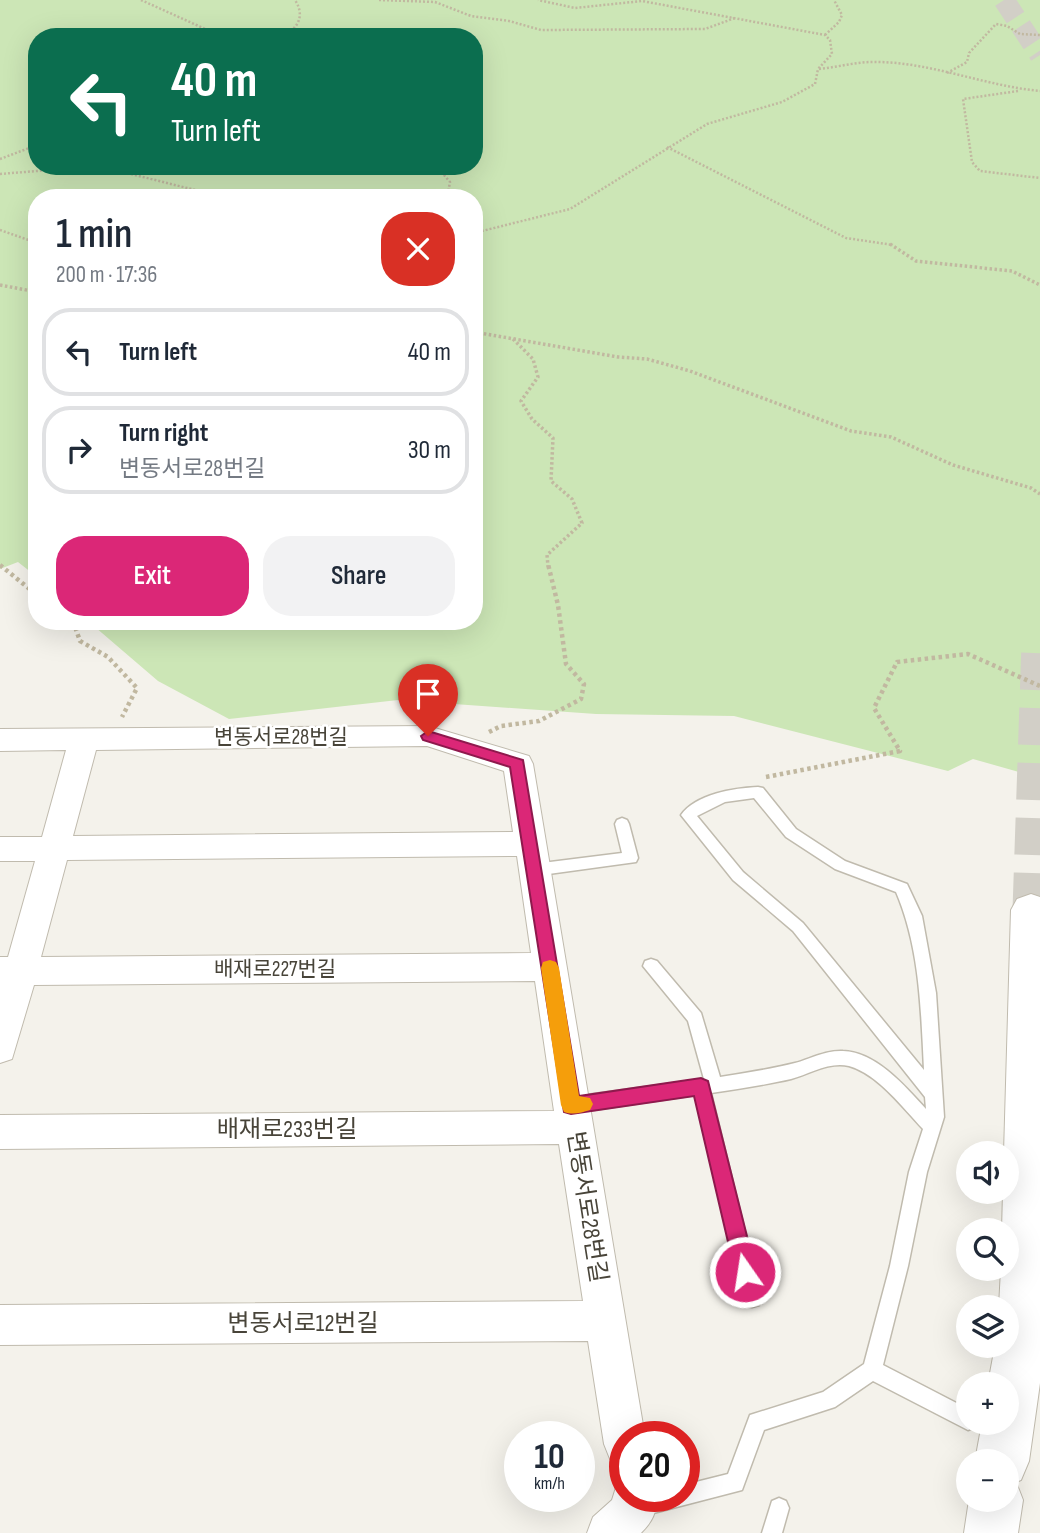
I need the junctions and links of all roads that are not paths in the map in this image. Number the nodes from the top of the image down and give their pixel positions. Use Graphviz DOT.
graph roads {
  1 [pos="84,739"];
  2 [pos="0,740"];
  3 [pos="622,824"];
  4 [pos="55,848"];
  5 [pos="0,849"];
  6 [pos="532,857"];
  7 [pos="1031,909"];
  8 [pos="651,966"];
  9 [pos="550,967"];
  10 [pos="10,971"];
  11 [pos="0,1048"];
  12 [pos="708,1086"];
  13 [pos="934,1095"];
  14 [pos="573,1116"];
  15 [pos="932,1127"];
  16 [pos="0,1132"];
  17 [pos="751,1298"];
  18 [pos="605,1321"];
  19 [pos="0,1325"];
  20 [pos="872,1370"];
  21 [pos="621,1421"];
  22 [pos="987,1436"];
  23 [pos="700,1492"];
  24 [pos="779,1508"];
  25 [pos="994,1512"];
  26 [pos="772,1533"];
  27 [pos="991,1533"];
  1 -- 2 [label="street, 변동서로28번길"];
  1 -- 4 [label="street"];
  1 -- 6 [label="street, 변동서로28번길"];
  3 -- 6 [label="lane"];
  4 -- 5 [label="street"];
  4 -- 6 [label="street"];
  4 -- 10 [label="street"];
  6 -- 9 [label="street, 변동서로28번길"];
  7 -- 22 [label="street"];
  8 -- 12 [label="lane"];
  9 -- 10 [label="street, 배재로227번길"];
  9 -- 14 [label="street, 변동서로28번길"];
  10 -- 11 [label="street"];
  12 -- 14 [label="lane"];
  12 -- 15 [label="lane"];
  12 -- 17 [label="lane"];
  13 -- 13 [label="lane"];
  13 -- 15 [label="lane"];
  14 -- 16 [label="street, 배재로233번길"];
  14 -- 18 [label="street, 변동서로28번길"];
  15 -- 20 [label="lane"];
  18 -- 19 [label="street, 변동서로12번길"];
  18 -- 21 [label="street, 변동서로28번길"];
  20 -- 22 [label="lane"];
  20 -- 23 [label="lane"];
  24 -- 26 [label="lane"];
  25 -- 27 [label="street"];
}
